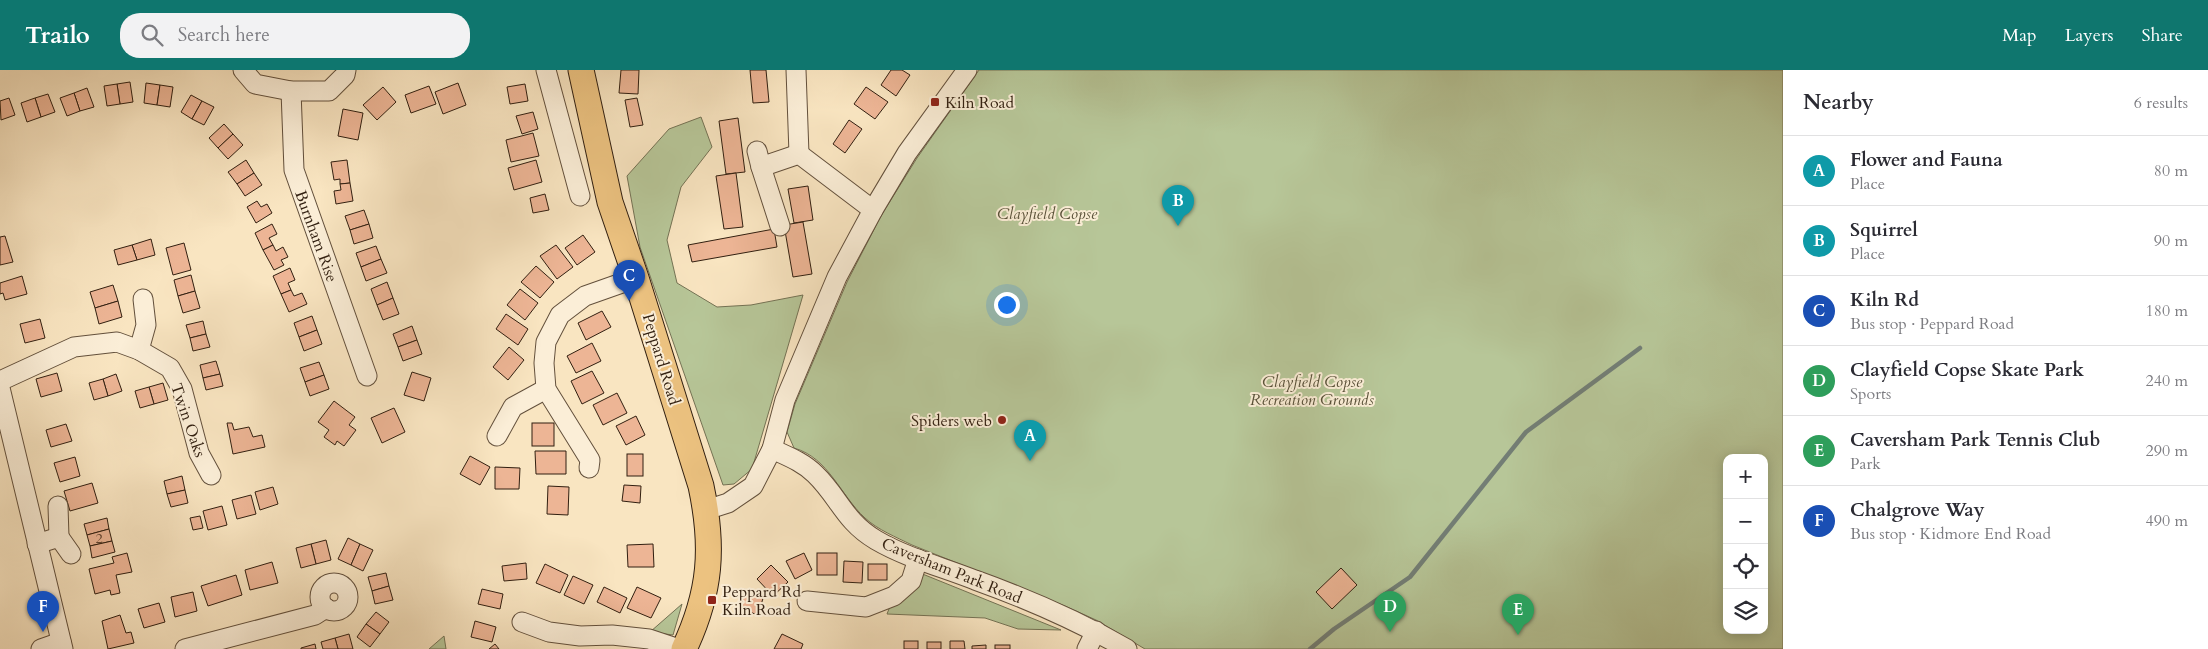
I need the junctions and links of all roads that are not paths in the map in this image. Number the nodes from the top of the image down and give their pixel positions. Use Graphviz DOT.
graph roads {
  1 [pos="243,70"];
  2 [pos="346,70"];
  3 [pos="546,70"];
  4 [pos="581,70"];
  5 [pos="796,70"];
  6 [pos="966,70"];
  7 [pos="291,91"];
  8 [pos="799,154"];
  9 [pos="580,196"];
  10 [pos="873,210"];
  11 [pos="780,226"];
  12 [pos="636,278"];
  13 [pos="143,300"];
  14 [pos="139,350"];
  15 [pos="367,376"];
  16 [pos="0,381"];
  17 [pos="0,388"];
  18 [pos="546,389"];
  19 [pos="497,436"];
  20 [pos="772,449"];
  21 [pos="589,468"];
  22 [pos="211,475"];
  23 [pos="58,506"];
  24 [pos="706,510"];
  25 [pos="60,537"];
  26 [pos="37,544"];
  27 [pos="71,554"];
  28 [pos="918,559"];
  29 [pos="807,601"];
  30 [pos="326,608"];
  31 [pos="522,622"];
  32 [pos="1096,631"];
  33 [pos="62,645"];
  34 [pos="41,649"];
  35 [pos="185,649"];
  36 [pos="679,649"];
  37 [pos="684,649"];
  38 [pos="1087,649"];
  39 [pos="1127,649"];
  1 -- 7 [label="street"];
  2 -- 7 [label="street"];
  3 -- 9 [label="street"];
  4 -- 12 [label="main road, Peppard Road"];
  5 -- 8 [label="street"];
  6 -- 10 [label="street"];
  7 -- 15 [label="street, Burnham Rise"];
  8 -- 10 [label="street"];
  8 -- 11 [label="street"];
  10 -- 20 [label="street"];
  12 -- 18 [label="street"];
  12 -- 24 [label="main road, Peppard Road"];
  13 -- 14 [label="street"];
  14 -- 16 [label="street, Twin Oaks"];
  14 -- 22 [label="street, Twin Oaks"];
  17 -- 26 [label="street"];
  18 -- 19 [label="street"];
  18 -- 21 [label="street"];
  20 -- 24 [label="street"];
  20 -- 28 [label="street, Caversham Park Road"];
  23 -- 25 [label="street"];
  24 -- 37 [label="main road, Peppard Road"];
  25 -- 26 [label="street"];
  25 -- 27 [label="street"];
  26 -- 33 [label="street"];
  28 -- 29 [label="street"];
  28 -- 32 [label="street, Caversham Park Road"];
  30 -- 35 [label="street"];
  31 -- 36 [label="street"];
  32 -- 38 [label="street"];
  32 -- 39 [label="street, Caversham Park Road"];
  33 -- 34 [label="street"];
}
